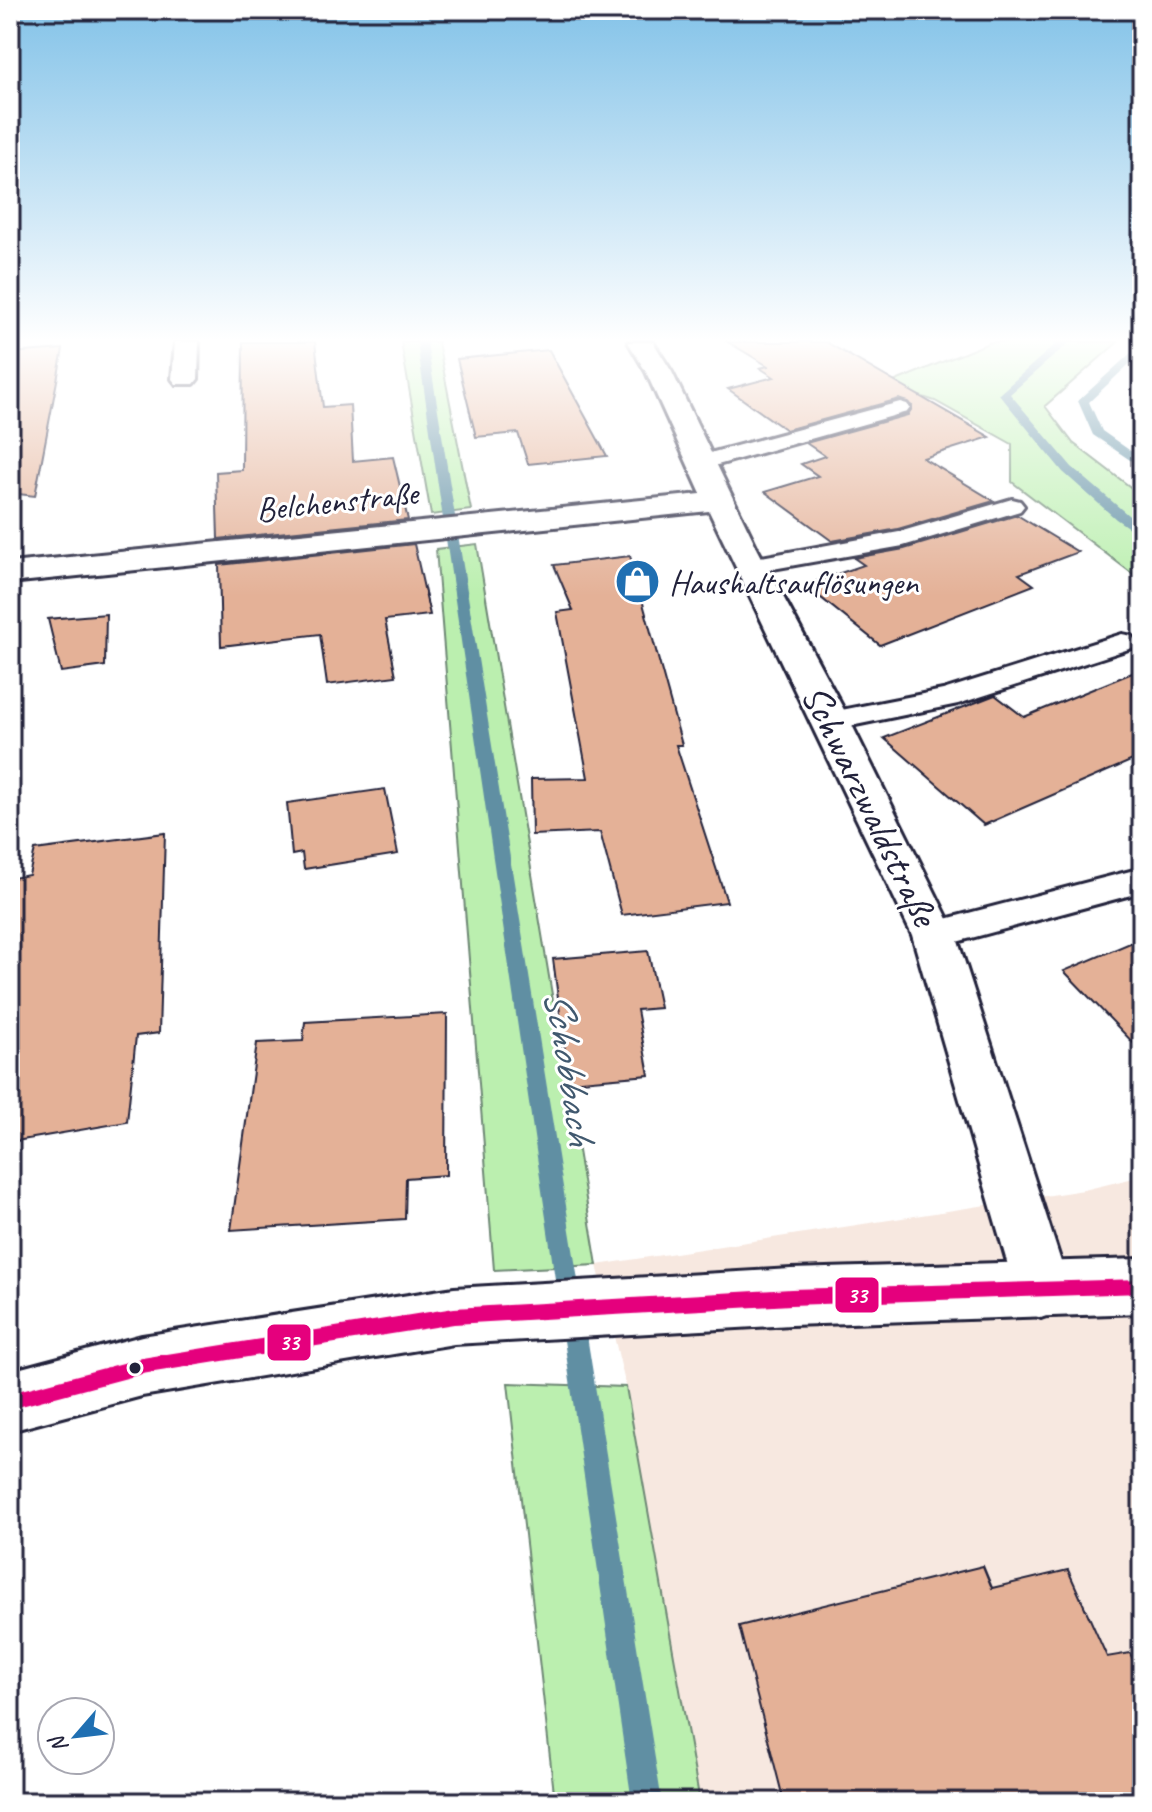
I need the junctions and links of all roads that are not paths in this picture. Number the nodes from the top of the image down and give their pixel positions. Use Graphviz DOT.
graph roads {
  1 [pos="686,427"];
  2 [pos="832,427"];
  3 [pos="703,462"];
  4 [pos="720,501"];
  5 [pos="1012,506"];
  6 [pos="750,566"];
  7 [pos="10,573"];
  8 [pos="1122,642"];
  9 [pos="831,721"];
  10 [pos="1142,880"];
  11 [pos="934,935"];
  12 [pos="1142,1286"];
  13 [pos="1041,1290"];
  14 [pos="10,1401"];
  1 -- 3 [label="street, Schwarzwaldstraße"];
  2 -- 3 [label="lane"];
  3 -- 4 [label="street, Schwarzwaldstraße"];
  4 -- 6 [label="street, Schwarzwaldstraße"];
  4 -- 7 [label="street, Belchenstraße"];
  5 -- 6 [label="lane"];
  6 -- 9 [label="street, Schwarzwaldstraße"];
  8 -- 9 [label="lane"];
  9 -- 11 [label="street, Schwarzwaldstraße"];
  10 -- 11 [label="lane"];
  11 -- 13 [label="street, Schwarzwaldstraße"];
  12 -- 13 [label="street"];
  13 -- 14 [label="street"];
}
